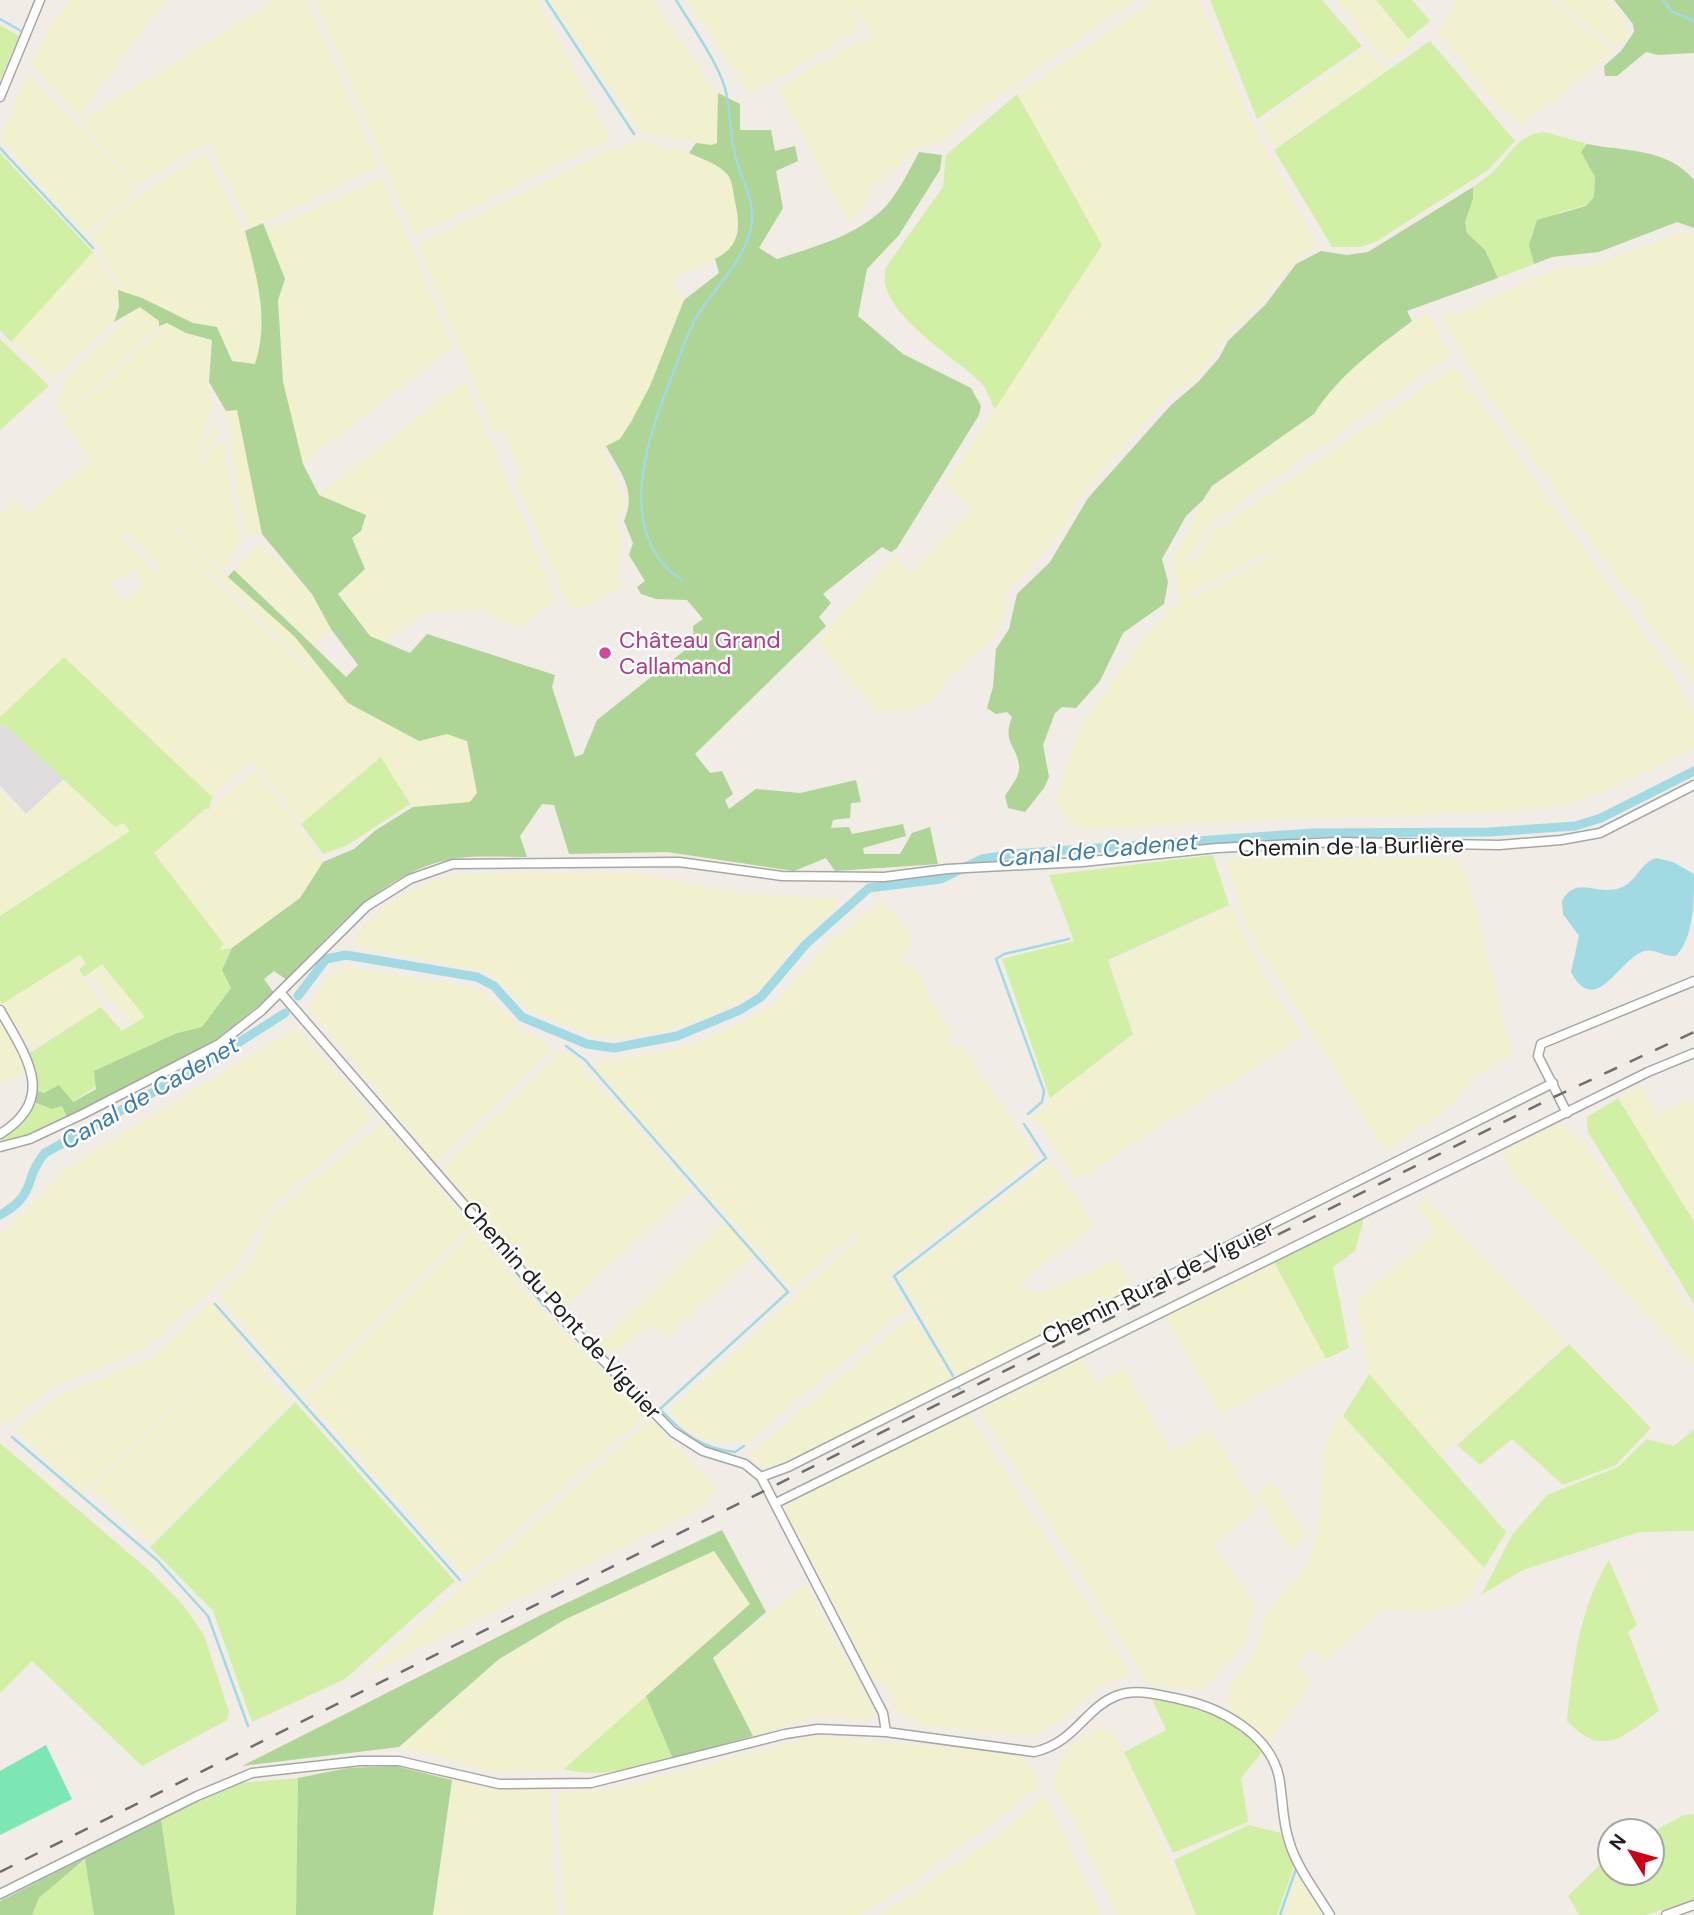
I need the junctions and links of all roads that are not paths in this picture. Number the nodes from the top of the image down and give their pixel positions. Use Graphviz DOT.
graph roads {
  1 [pos="40,0"];
  2 [pos="0,97"];
  3 [pos="1694,785"];
  4 [pos="1694,981"];
  5 [pos="280,992"];
  6 [pos="0,1010"];
  7 [pos="1694,1053"];
  8 [pos="1552,1083"];
  9 [pos="1567,1113"];
  10 [pos="0,1133"];
  11 [pos="0,1147"];
  12 [pos="761,1477"];
  13 [pos="776,1503"];
  14 [pos="886,1732"];
  15 [pos="0,1894"];
  16 [pos="1694,1905"];
  17 [pos="1330,1915"];
  18 [pos="1666,1915"];
  1 -- 2 [label="street"];
  3 -- 5 [label="street, Chemin de la Burlière"];
  4 -- 8 [label="street"];
  5 -- 11 [label="street, Chemin de la Burlière"];
  5 -- 12 [label="street, Chemin du Pont de Viguier"];
  6 -- 10 [label="street"];
  7 -- 9 [label="street"];
  8 -- 9 [label="street"];
  8 -- 12 [label="street, Chemin Rural de Viguier"];
  9 -- 13 [label="street"];
  12 -- 13 [label="street, Chemin du Pont de Viguier"];
  13 -- 14 [label="street, Chemin du Pont de Viguier"];
  14 -- 15 [label="street"];
  14 -- 17 [label="street"];
  16 -- 18 [label="street"];
}
